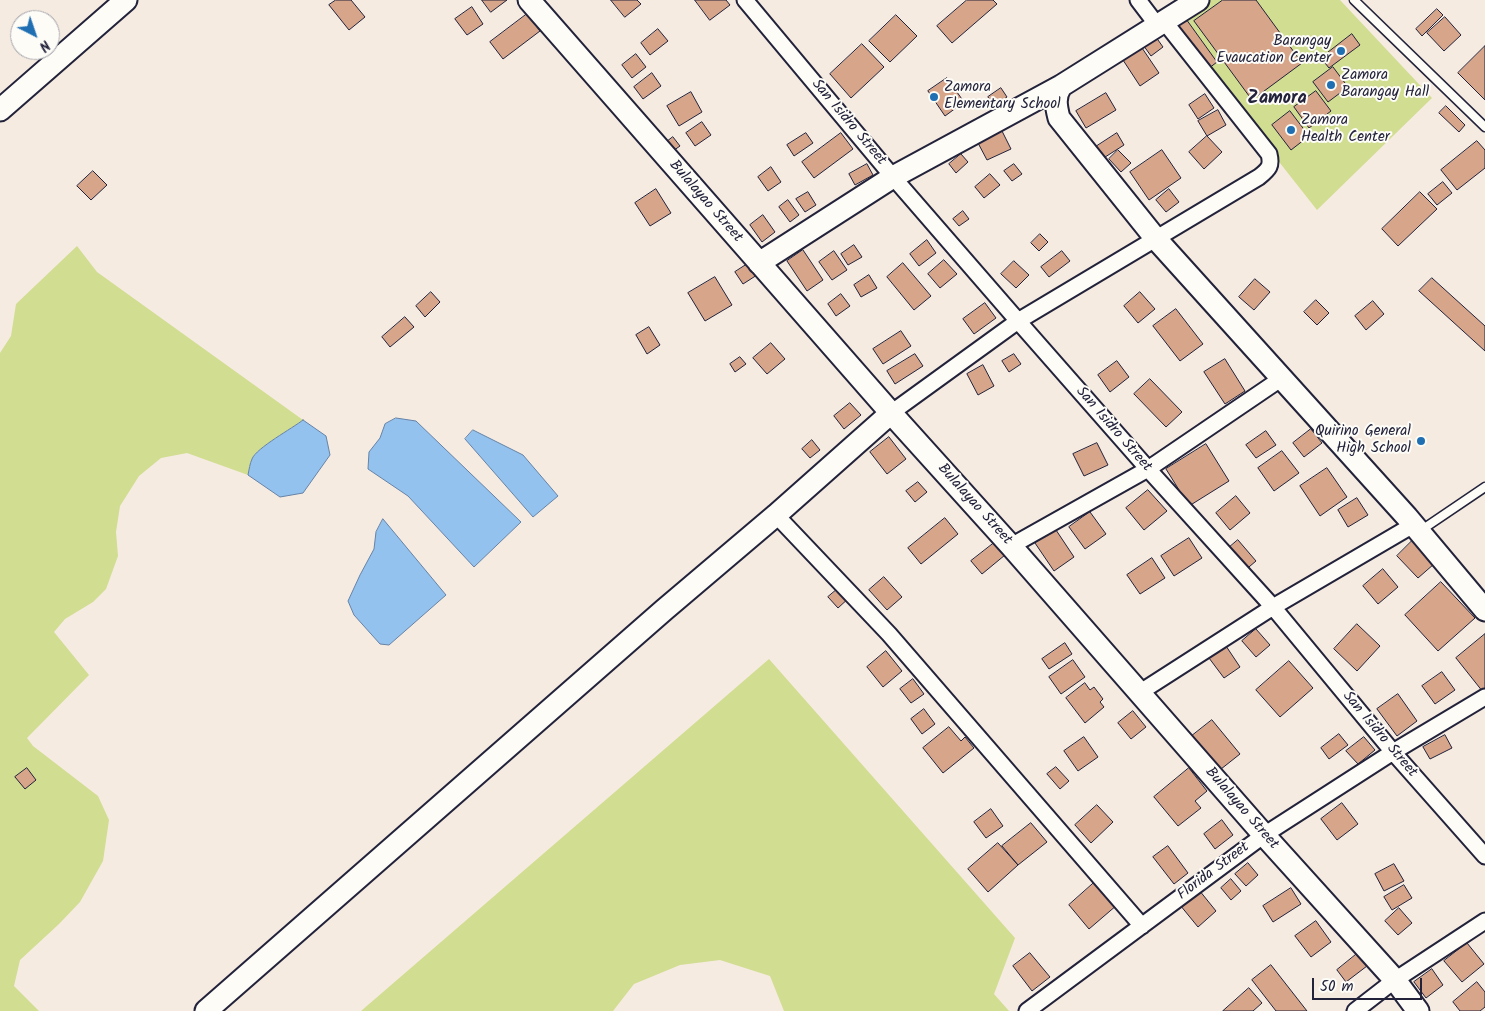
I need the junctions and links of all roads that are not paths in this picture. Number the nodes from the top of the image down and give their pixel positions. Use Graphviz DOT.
graph roads {
  1 [pos="126,0"];
  2 [pos="529,0"];
  3 [pos="745,0"];
  4 [pos="1138,0"];
  5 [pos="1198,0"];
  6 [pos="1354,0"];
  7 [pos="1160,23"];
  8 [pos="1061,86"];
  9 [pos="0,110"];
  10 [pos="1485,127"];
  11 [pos="893,177"];
  12 [pos="1156,240"];
  13 [pos="759,263"];
  14 [pos="1018,321"];
  15 [pos="1282,378"];
  16 [pos="891,413"];
  17 [pos="1148,470"];
  18 [pos="1485,487"];
  19 [pos="776,515"];
  20 [pos="1416,528"];
  21 [pos="1011,546"];
  22 [pos="1272,607"];
  23 [pos="1485,610"];
  24 [pos="1139,693"];
  25 [pos="1485,697"];
  26 [pos="1393,752"];
  27 [pos="1264,835"];
  28 [pos="1485,856"];
  29 [pos="1485,921"];
  30 [pos="1142,926"];
  31 [pos="1395,980"];
  32 [pos="206,1011"];
  33 [pos="1027,1011"];
  34 [pos="1355,1011"];
  35 [pos="1418,1011"];
  1 -- 9 [label="street"];
  2 -- 13 [label="street, Bulalayao Street"];
  3 -- 11 [label="street, San Isidro Street"];
  4 -- 7 [label="street"];
  5 -- 7 [label="street"];
  6 -- 10 [label="lane"];
  7 -- 8 [label="street"];
  7 -- 12 [label="street"];
  8 -- 11 [label="street"];
  8 -- 12 [label="street"];
  11 -- 13 [label="street"];
  11 -- 14 [label="street, San Isidro Street"];
  12 -- 14 [label="street"];
  12 -- 15 [label="street"];
  13 -- 16 [label="street, Bulalayao Street"];
  14 -- 16 [label="street"];
  14 -- 17 [label="street, San Isidro Street"];
  15 -- 17 [label="street"];
  15 -- 20 [label="street"];
  16 -- 19 [label="street"];
  16 -- 21 [label="street, Bulalayao Street"];
  17 -- 21 [label="street"];
  17 -- 22 [label="street, San Isidro Street"];
  18 -- 20 [label="lane"];
  19 -- 30 [label="street"];
  19 -- 32 [label="street"];
  20 -- 22 [label="street"];
  20 -- 23 [label="street"];
  21 -- 24 [label="street, Bulalayao Street"];
  22 -- 24 [label="street"];
  22 -- 26 [label="street, San Isidro Street"];
  24 -- 27 [label="street, Bulalayao Street"];
  25 -- 26 [label="street, Florida Street"];
  26 -- 27 [label="street, Florida Street"];
  26 -- 28 [label="street, San Isidro Street"];
  27 -- 30 [label="street, Florida Street"];
  27 -- 31 [label="street, Bulalayao Street"];
  29 -- 31 [label="street"];
  30 -- 33 [label="street, Florida Street"];
  31 -- 34 [label="street"];
  31 -- 35 [label="street, Bulalayao Street"];
}
